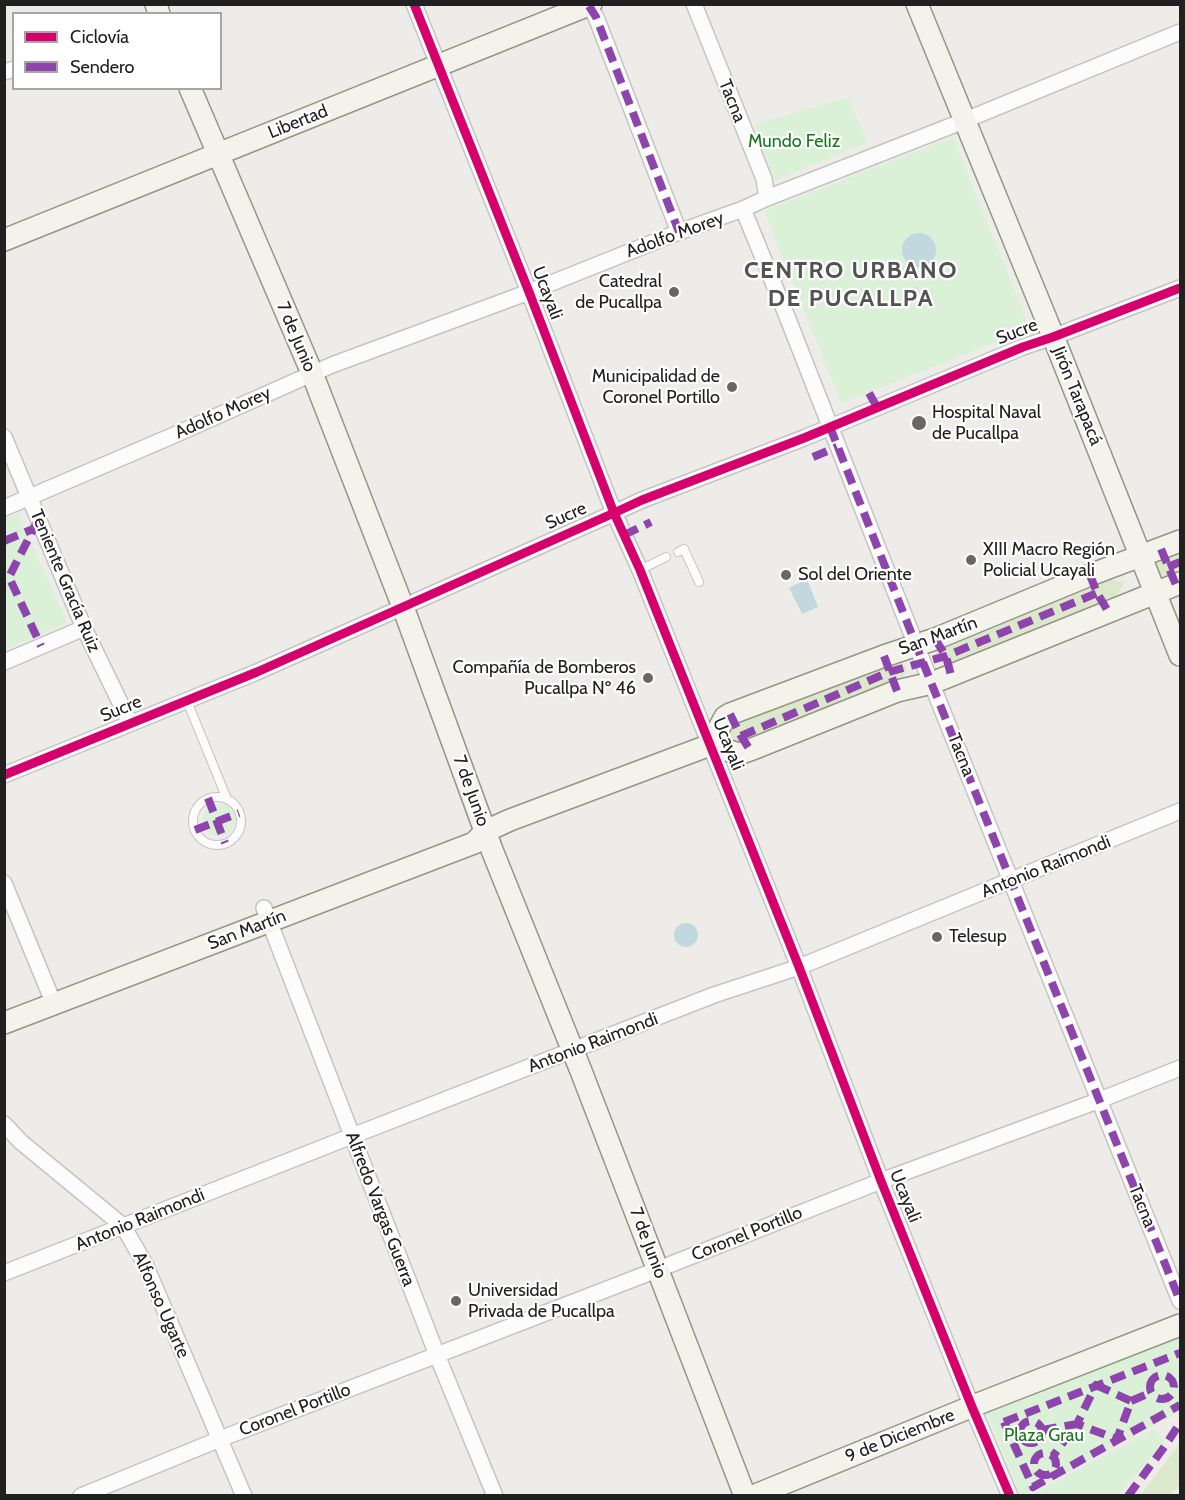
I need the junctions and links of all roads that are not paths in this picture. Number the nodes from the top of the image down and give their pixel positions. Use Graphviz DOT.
graph roads {
  1 [pos="414,4"];
  2 [pos="694,4"];
  3 [pos="917,4"];
  4 [pos="590,5"];
  5 [pos="1180,32"];
  6 [pos="438,66"];
  7 [pos="191,90"];
  8 [pos="964,121"];
  9 [pos="218,154"];
  10 [pos="767,198"];
  11 [pos="743,210"];
  12 [pos="679,232"];
  13 [pos="4,240"];
  14 [pos="1180,288"];
  15 [pos="529,292"];
  16 [pos="1053,337"];
  17 [pos="312,373"];
  18 [pos="830,427"];
  19 [pos="4,437"];
  20 [pos="29,497"];
  21 [pos="4,507"];
  22 [pos="614,513"];
  23 [pos="1180,541"];
  24 [pos="678,552"];
  25 [pos="666,557"];
  26 [pos="1141,557"];
  27 [pos="640,570"];
  28 [pos="699,582"];
  29 [pos="1180,583"];
  30 [pos="1155,593"];
  31 [pos="403,607"];
  32 [pos="84,628"];
  33 [pos="916,645"];
  34 [pos="1180,655"];
  35 [pos="4,662"];
  36 [pos="932,683"];
  37 [pos="187,701"];
  38 [pos="130,723"];
  39 [pos="710,746"];
  40 [pos="4,775"];
  41 [pos="227,799"];
  42 [pos="1180,811"];
  43 [pos="486,831"];
  44 [pos="1012,881"];
  45 [pos="4,884"];
  46 [pos="267,915"];
  47 [pos="799,967"];
  48 [pos="52,998"];
  49 [pos="4,1008"];
  50 [pos="4,1023"];
  51 [pos="573,1050"];
  52 [pos="1180,1068"];
  53 [pos="1100,1100"];
  54 [pos="4,1124"];
  55 [pos="352,1136"];
  56 [pos="881,1181"];
  57 [pos="123,1227"];
  58 [pos="659,1269"];
  59 [pos="4,1273"];
  60 [pos="1180,1301"];
  61 [pos="1180,1325"];
  62 [pos="437,1355"];
  63 [pos="972,1407"];
  64 [pos="220,1439"];
  65 [pos="81,1496"];
  66 [pos="244,1496"];
  67 [pos="495,1496"];
  68 [pos="745,1496"];
  69 [pos="753,1496"];
  70 [pos="1010,1496"];
  1 -- 6 [label="street, Ucayali"];
  2 -- 10 [label="street, Tacna"];
  3 -- 8 [label="main road, Jirón Tarapacá"];
  4 -- 6 [label="main road, Libertad"];
  4 -- 12 [label="street"];
  5 -- 8 [label="street, Adolfo Morey"];
  6 -- 9 [label="main road, Libertad"];
  6 -- 15 [label="street, Ucayali"];
  7 -- 9 [label="main road, 7 de Junio"];
  8 -- 10 [label="street, Adolfo Morey"];
  8 -- 16 [label="main road, Jirón Tarapacá"];
  9 -- 13 [label="main road, Libertad"];
  9 -- 17 [label="main road, 7 de Junio"];
  10 -- 11 [label="street, Adolfo Morey"];
  11 -- 12 [label="street, Adolfo Morey"];
  11 -- 18 [label="street, Tacna"];
  12 -- 15 [label="street, Adolfo Morey"];
  14 -- 16 [label="street, Sucre"];
  15 -- 17 [label="street, Adolfo Morey"];
  15 -- 22 [label="street, Ucayali"];
  16 -- 18 [label="street, Sucre"];
  16 -- 26 [label="main road, Jirón Tarapacá"];
  17 -- 20 [label="street, Adolfo Morey"];
  17 -- 31 [label="main road, 7 de Junio"];
  18 -- 22 [label="street, Sucre"];
  18 -- 33 [label="street, Tacna"];
  19 -- 20 [label="street, Teniente Gracía Ruiz"];
  20 -- 21 [label="street, Adolfo Morey"];
  20 -- 32 [label="street, Teniente Gracía Ruiz"];
  22 -- 27 [label="street, Ucayali"];
  22 -- 31 [label="street, Sucre"];
  23 -- 26 [label="main road, San Martín"];
  24 -- 28 [label="lane"];
  25 -- 27 [label="lane"];
  26 -- 30 [label="main road, Jirón Tarapacá"];
  26 -- 33 [label="main road, San Martín"];
  27 -- 39 [label="street, Ucayali"];
  29 -- 30 [label="main road"];
  30 -- 34 [label="main road, Jirón Tarapacá"];
  30 -- 36 [label="main road"];
  31 -- 37 [label="street, Sucre"];
  31 -- 43 [label="main road, 7 de Junio"];
  32 -- 35 [label="street"];
  32 -- 38 [label="street, Teniente Gracía Ruiz"];
  33 -- 36 [label="street, Tacna"];
  33 -- 39 [label="main road, San Martín"];
  36 -- 39 [label="main road"];
  36 -- 44 [label="street, Tacna"];
  37 -- 38 [label="street, Sucre"];
  37 -- 41 [label="lane"];
  38 -- 40 [label="street, Sucre"];
  39 -- 43 [label="main road, San Martín"];
  39 -- 47 [label="street, Ucayali"];
  41 -- 41 [label="lane"];
  42 -- 44 [label="street, Antonio Raimondi"];
  43 -- 46 [label="main road, San Martín"];
  43 -- 51 [label="main road, 7 de Junio"];
  44 -- 47 [label="street, Antonio Raimondi"];
  44 -- 53 [label="street, Tacna"];
  45 -- 48 [label="street"];
  46 -- 48 [label="main road, San Martín"];
  46 -- 55 [label="street, Alfredo Vargas Guerra"];
  47 -- 51 [label="street, Antonio Raimondi"];
  47 -- 56 [label="street, Ucayali"];
  48 -- 49 [label="main road, San Martín"];
  48 -- 50 [label="main road, San Martín"];
  51 -- 55 [label="street, Antonio Raimondi"];
  51 -- 58 [label="main road, 7 de Junio"];
  52 -- 53 [label="street, Coronel Portillo"];
  53 -- 56 [label="street, Coronel Portillo"];
  53 -- 60 [label="street, Tacna"];
  54 -- 57 [label="street, Alfonso Ugarte"];
  55 -- 57 [label="street, Antonio Raimondi"];
  55 -- 62 [label="street, Alfredo Vargas Guerra"];
  56 -- 58 [label="street, Coronel Portillo"];
  56 -- 63 [label="street, Ucayali"];
  57 -- 59 [label="street, Antonio Raimondi"];
  57 -- 64 [label="street, Alfonso Ugarte"];
  58 -- 62 [label="street, Coronel Portillo"];
  58 -- 68 [label="main road, 7 de Junio"];
  61 -- 63 [label="main road, 9 de Diciembre"];
  62 -- 64 [label="street, Coronel Portillo"];
  62 -- 67 [label="street, Alfredo Vargas Guerra"];
  63 -- 69 [label="main road, 9 de Diciembre"];
  63 -- 70 [label="street, Ucayali"];
  64 -- 65 [label="street, Coronel Portillo"];
  64 -- 66 [label="street, Alfonso Ugarte"];
}
